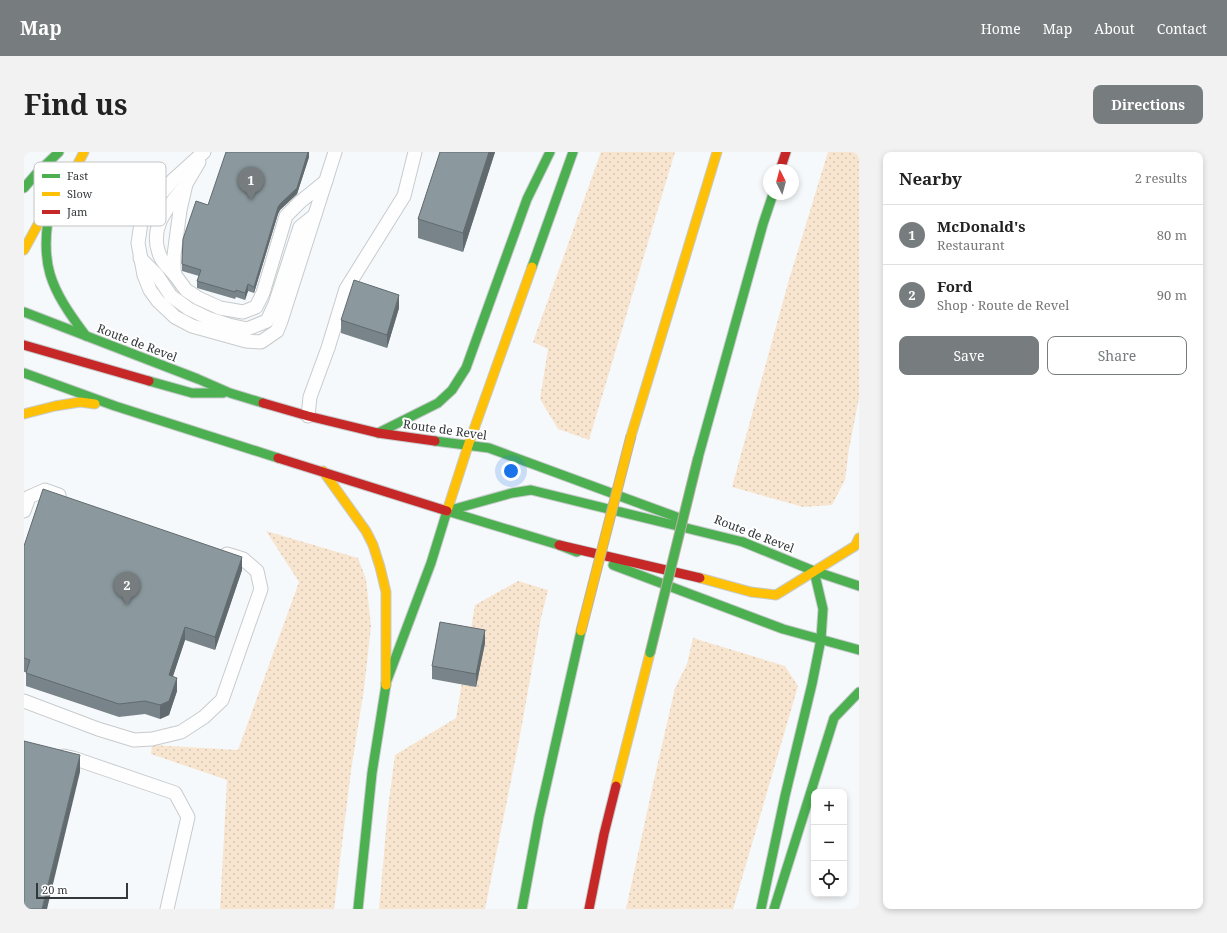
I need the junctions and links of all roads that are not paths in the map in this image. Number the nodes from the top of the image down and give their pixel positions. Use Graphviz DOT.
graph roads {
  1 [pos="59,152"];
  2 [pos="84,152"];
  3 [pos="204,152"];
  4 [pos="335,152"];
  5 [pos="415,152"];
  6 [pos="550,152"];
  7 [pos="573,152"];
  8 [pos="717,152"];
  9 [pos="786,152"];
  10 [pos="49,162"];
  11 [pos="80,162"];
  12 [pos="782,164"];
  13 [pos="34,178"];
  14 [pos="326,180"];
  15 [pos="186,184"];
  16 [pos="24,188"];
  17 [pos="166,188"];
  18 [pos="771,200"];
  19 [pos="166,209"];
  20 [pos="315,215"];
  21 [pos="35,226"];
  22 [pos="47,226"];
  23 [pos="141,226"];
  24 [pos="157,226"];
  25 [pos="24,250"];
  26 [pos="140,258"];
  27 [pos="175,275"];
  28 [pos="24,312"];
  29 [pos="86,336"];
  30 [pos="24,345"];
  31 [pos="24,373"];
  32 [pos="230,393"];
  33 [pos="115,406"];
  34 [pos="24,414"];
  35 [pos="308,416"];
  36 [pos="378,433"];
  37 [pos="468,446"];
  38 [pos="323,471"];
  39 [pos="67,498"];
  40 [pos="24,510"];
  41 [pos="447,511"];
  42 [pos="859,538"];
  43 [pos="743,542"];
  44 [pos="559,545"];
  45 [pos="214,549"];
  46 [pos="814,570"];
  47 [pos="859,586"];
  48 [pos="821,639"];
  49 [pos="859,650"];
  50 [pos="386,682"];
  51 [pos="859,692"];
  52 [pos="24,701"];
  53 [pos="52,753"];
  54 [pos="167,909"];
  55 [pos="358,909"];
  56 [pos="522,909"];
  57 [pos="589,909"];
  58 [pos="762,909"];
  59 [pos="774,909"];
  1 -- 10 [label="main road"];
  2 -- 11 [label="main road"];
  3 -- 15 [label="lane"];
  3 -- 17 [label="lane"];
  4 -- 14 [label="lane"];
  5 -- 35 [label="lane"];
  6 -- 36 [label="main road"];
  7 -- 37 [label="main road"];
  8 -- 56 [label="main road, bridge"];
  9 -- 12 [label="main road"];
  13 -- 16 [label="main road"];
  14 -- 20 [label="lane"];
  14 -- 27 [label="lane"];
  15 -- 19 [label="lane"];
  15 -- 27 [label="lane"];
  18 -- 57 [label="main road, bridge"];
  20 -- 26 [label="lane"];
  20 -- 26 [label="lane"];
  21 -- 25 [label="main road"];
  22 -- 29 [label="main road"];
  23 -- 26 [label="lane"];
  24 -- 27 [label="lane"];
  28 -- 29 [label="main road, Route de Revel"];
  29 -- 32 [label="main road, Route de Revel"];
  30 -- 32 [label="main road"];
  31 -- 33 [label="main road"];
  32 -- 35 [label="main road, Route de Revel"];
  33 -- 34 [label="main road"];
  33 -- 38 [label="main road"];
  35 -- 36 [label="main road, Route de Revel"];
  36 -- 37 [label="main road, Route de Revel"];
  37 -- 41 [label="main road"];
  37 -- 43 [label="main road, Route de Revel"];
  38 -- 41 [label="main road"];
  38 -- 50 [label="main road"];
  39 -- 40 [label="lane"];
  41 -- 43 [label="main road"];
  41 -- 44 [label="main road"];
  41 -- 50 [label="main road"];
  42 -- 46 [label="main road"];
  43 -- 46 [label="main road, Route de Revel"];
  44 -- 46 [label="main road"];
  44 -- 48 [label="main road"];
  45 -- 52 [label="lane"];
  46 -- 47 [label="main road, Route de Revel"];
  46 -- 48 [label="main road"];
  48 -- 49 [label="main road"];
  48 -- 58 [label="main road"];
  50 -- 55 [label="main road"];
  51 -- 59 [label="main road"];
  53 -- 54 [label="lane"];
}
